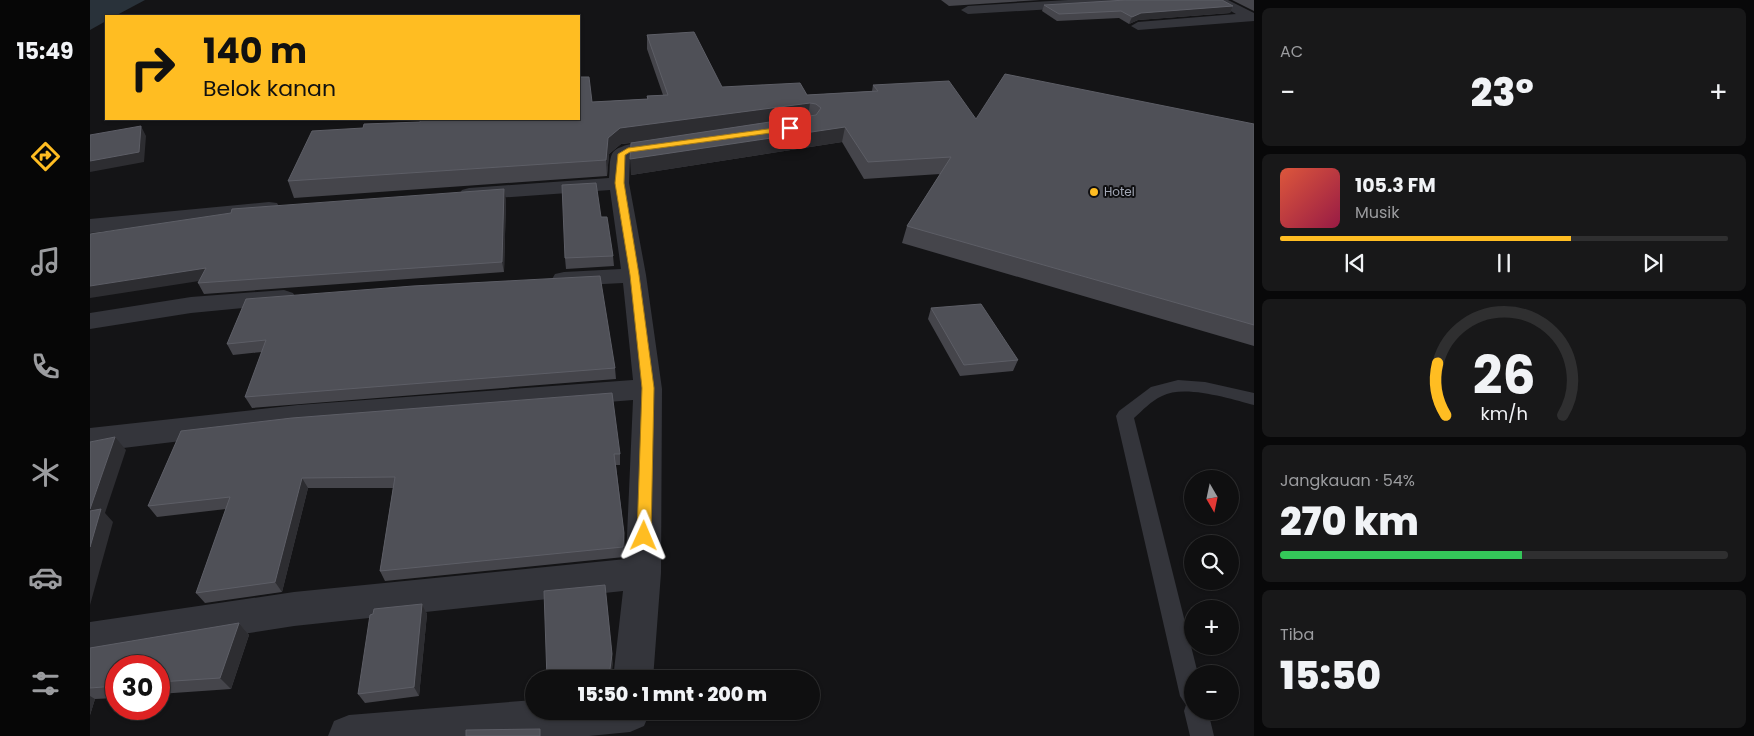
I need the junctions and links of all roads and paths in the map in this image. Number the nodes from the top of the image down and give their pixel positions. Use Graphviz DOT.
graph roads {
  1 [pos="1136,0"];
  2 [pos="1218,0"];
  3 [pos="1058,2"];
  4 [pos="968,10"];
  5 [pos="1138,26"];
  6 [pos="694,141"];
  7 [pos="619,183"];
  8 [pos="450,195"];
  9 [pos="292,206"];
  10 [pos="90,226"];
  11 [pos="634,275"];
  12 [pos="545,280"];
  13 [pos="308,296"];
  14 [pos="90,321"];
  15 [pos="648,388"];
  16 [pos="1254,399"];
  17 [pos="90,440"];
  18 [pos="644,573"];
  19 [pos="90,640"];
  20 [pos="1185,665"];
  21 [pos="634,670"];
  22 [pos="537,720"];
  23 [pos="627,720"];
  24 [pos="1198,720"];
  25 [pos="350,736"];
  26 [pos="622,736"];
  27 [pos="1202,736"];
  1 -- 3 [label="street"];
  2 -- 5 [label="street"];
  3 -- 4 [label="street"];
  6 -- 7 [label="street"];
  7 -- 8 [label="street"];
  7 -- 11 [label="street"];
  9 -- 10 [label="street"];
  11 -- 12 [label="street"];
  11 -- 15 [label="street"];
  13 -- 14 [label="street"];
  15 -- 17 [label="street"];
  15 -- 18 [label="street"];
  16 -- 20 [label="lane"];
  18 -- 19 [label="street"];
  18 -- 21 [label="street"];
  22 -- 25 [label="street"];
  23 -- 26 [label="street"];
  24 -- 27 [label="lane"];
}
